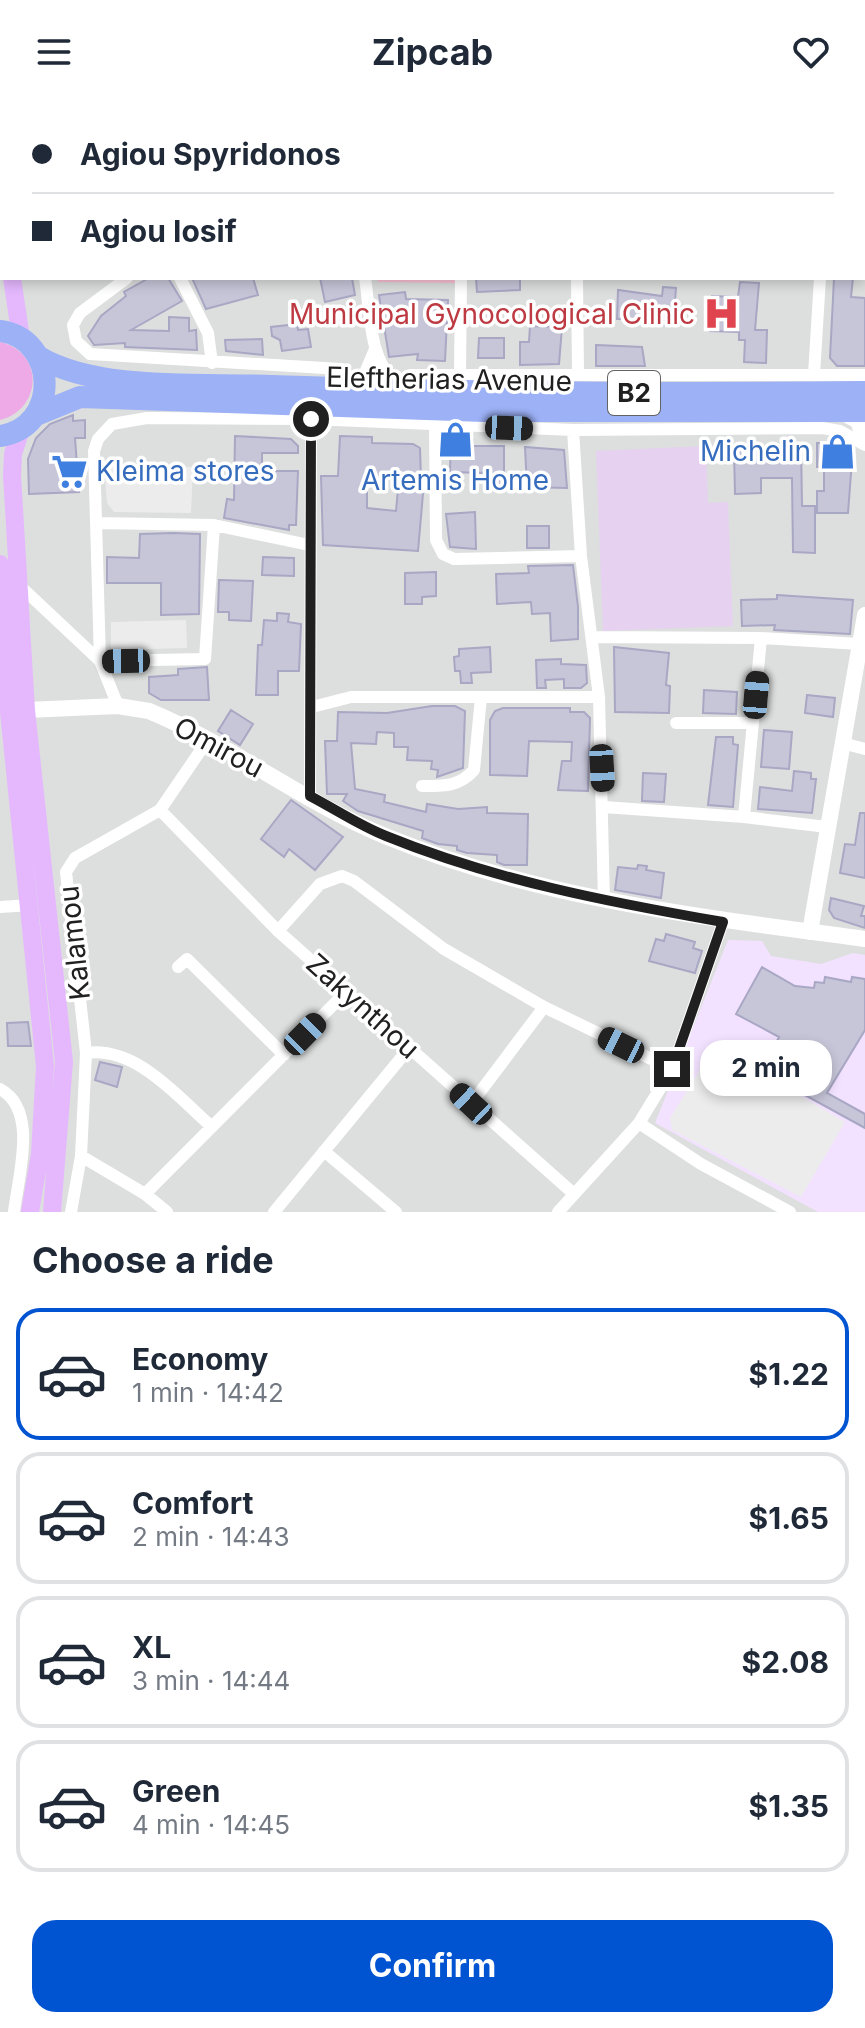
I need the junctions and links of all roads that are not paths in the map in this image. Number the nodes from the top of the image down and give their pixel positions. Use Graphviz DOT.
graph roads {
  1 [pos="12,280"];
  2 [pos="124,280"];
  3 [pos="181,280"];
  4 [pos="365,280"];
  5 [pos="461,280"];
  6 [pos="577,280"];
  7 [pos="820,280"];
  8 [pos="10,334"];
  9 [pos="375,349"];
  10 [pos="39,357"];
  11 [pos="212,363"];
  12 [pos="460,373"];
  13 [pos="578,373"];
  14 [pos="814,375"];
  15 [pos="865,375"];
  16 [pos="343,379"];
  17 [pos="407,382"];
  18 [pos="865,392"];
  19 [pos="839,411"];
  20 [pos="865,411"];
  21 [pos="311,419"];
  22 [pos="435,425"];
  23 [pos="19,427"];
  24 [pos="573,430"];
  25 [pos="865,443"];
  26 [pos="96,523"];
  27 [pos="214,525"];
  28 [pos="309,545"];
  29 [pos="581,556"];
  30 [pos="0,566"];
  31 [pos="9,576"];
  32 [pos="865,615"];
  33 [pos="593,637"];
  34 [pos="761,638"];
  35 [pos="859,644"];
  36 [pos="100,661"];
  37 [pos="481,697"];
  38 [pos="599,697"];
  39 [pos="118,706"];
  40 [pos="312,707"];
  41 [pos="26,710"];
  42 [pos="676,723"];
  43 [pos="753,723"];
  44 [pos="207,741"];
  45 [pos="842,743"];
  46 [pos="865,749"];
  47 [pos="422,786"];
  48 [pos="310,796"];
  49 [pos="604,807"];
  50 [pos="160,810"];
  51 [pos="744,817"];
  52 [pos="827,827"];
  53 [pos="604,901"];
  54 [pos="31,905"];
  55 [pos="0,907"];
  56 [pos="723,922"];
  57 [pos="278,931"];
  58 [pos="810,932"];
  59 [pos="865,939"];
  60 [pos="178,967"];
  61 [pos="347,991"];
  62 [pos="544,1007"];
  63 [pos="410,1047"];
  64 [pos="86,1053"];
  65 [pos="284,1055"];
  66 [pos="672,1069"];
  67 [pos="0,1089"];
  68 [pos="471,1104"];
  69 [pos="639,1123"];
  70 [pos="212,1127"];
  71 [pos="324,1151"];
  72 [pos="81,1156"];
  73 [pos="145,1194"];
  74 [pos="574,1194"];
  75 [pos="387,1209"];
  76 [pos="14,1212"];
  77 [pos="30,1212"];
  78 [pos="52,1212"];
  79 [pos="71,1212"];
  80 [pos="167,1212"];
  81 [pos="274,1212"];
  82 [pos="558,1212"];
  83 [pos="790,1212"];
  1 -- 8 [label="main road"];
  2 -- 11 [label="street"];
  3 -- 11 [label="street"];
  4 -- 9 [label="street"];
  5 -- 12 [label="street"];
  6 -- 13 [label="street"];
  7 -- 14 [label="street"];
  8 -- 10 [label="highway, B2"];
  9 -- 16 [label="street"];
  9 -- 17 [label="street"];
  10 -- 16 [label="highway, Eleftherias Avenue / B2"];
  10 -- 23 [label="highway"];
  11 -- 16 [label="street"];
  12 -- 13 [label="street"];
  12 -- 17 [label="street"];
  13 -- 14 [label="street"];
  14 -- 15 [label="street"];
  16 -- 17 [label="highway, Eleftherias Avenue / B2"];
  17 -- 18 [label="highway, Eleftherias Avenue / B2"];
  19 -- 20 [label="highway, Eleftherias Avenue / B2"];
  19 -- 23 [label="highway, Eleftherias Avenue / B2"];
  19 -- 25 [label="street"];
  21 -- 22 [label="street"];
  21 -- 26 [label="street"];
  21 -- 28 [label="street"];
  22 -- 24 [label="street"];
  22 -- 29 [label="street"];
  23 -- 31 [label="main road"];
  24 -- 25 [label="street"];
  24 -- 29 [label="street"];
  26 -- 27 [label="street"];
  26 -- 36 [label="street"];
  27 -- 28 [label="street"];
  27 -- 36 [label="street"];
  28 -- 40 [label="street"];
  29 -- 33 [label="street"];
  30 -- 31 [label="main road"];
  30 -- 36 [label="street"];
  31 -- 41 [label="main road"];
  31 -- 54 [label="main road"];
  32 -- 35 [label="street"];
  33 -- 34 [label="street"];
  33 -- 38 [label="street"];
  34 -- 35 [label="street"];
  34 -- 43 [label="street"];
  35 -- 45 [label="street"];
  36 -- 39 [label="street"];
  37 -- 38 [label="street"];
  37 -- 40 [label="street"];
  37 -- 47 [label="street"];
  38 -- 49 [label="street"];
  39 -- 41 [label="street, Omirou"];
  39 -- 44 [label="street, Omirou"];
  40 -- 48 [label="street"];
  41 -- 78 [label="main road"];
  42 -- 43 [label="street"];
  43 -- 51 [label="street"];
  44 -- 48 [label="street, Omirou"];
  44 -- 50 [label="street, Kalamou"];
  45 -- 46 [label="street"];
  45 -- 52 [label="street"];
  48 -- 53 [label="street, Omirou"];
  49 -- 51 [label="street"];
  49 -- 53 [label="street"];
  50 -- 57 [label="street, Zakynthou"];
  50 -- 64 [label="street, Kalamou"];
  51 -- 52 [label="street"];
  52 -- 58 [label="street"];
  53 -- 56 [label="street, Omirou"];
  54 -- 55 [label="street"];
  54 -- 77 [label="main road"];
  56 -- 58 [label="street, Omirou"];
  56 -- 66 [label="street"];
  57 -- 61 [label="street, Zakynthou"];
  57 -- 62 [label="street"];
  58 -- 59 [label="street, Omirou"];
  60 -- 65 [label="street"];
  61 -- 63 [label="street, Zakynthou"];
  61 -- 65 [label="street"];
  62 -- 66 [label="street"];
  62 -- 68 [label="street"];
  63 -- 68 [label="street, Zakynthou"];
  63 -- 71 [label="street"];
  64 -- 70 [label="street"];
  64 -- 72 [label="street, Kalamou"];
  65 -- 70 [label="street"];
  66 -- 69 [label="street"];
  67 -- 76 [label="street"];
  68 -- 74 [label="street, Zakynthou"];
  69 -- 74 [label="street"];
  69 -- 83 [label="street"];
  70 -- 73 [label="street"];
  71 -- 75 [label="street"];
  71 -- 81 [label="street"];
  72 -- 73 [label="street"];
  72 -- 79 [label="street, Kalamou"];
  73 -- 80 [label="street"];
  74 -- 82 [label="street"];
}
